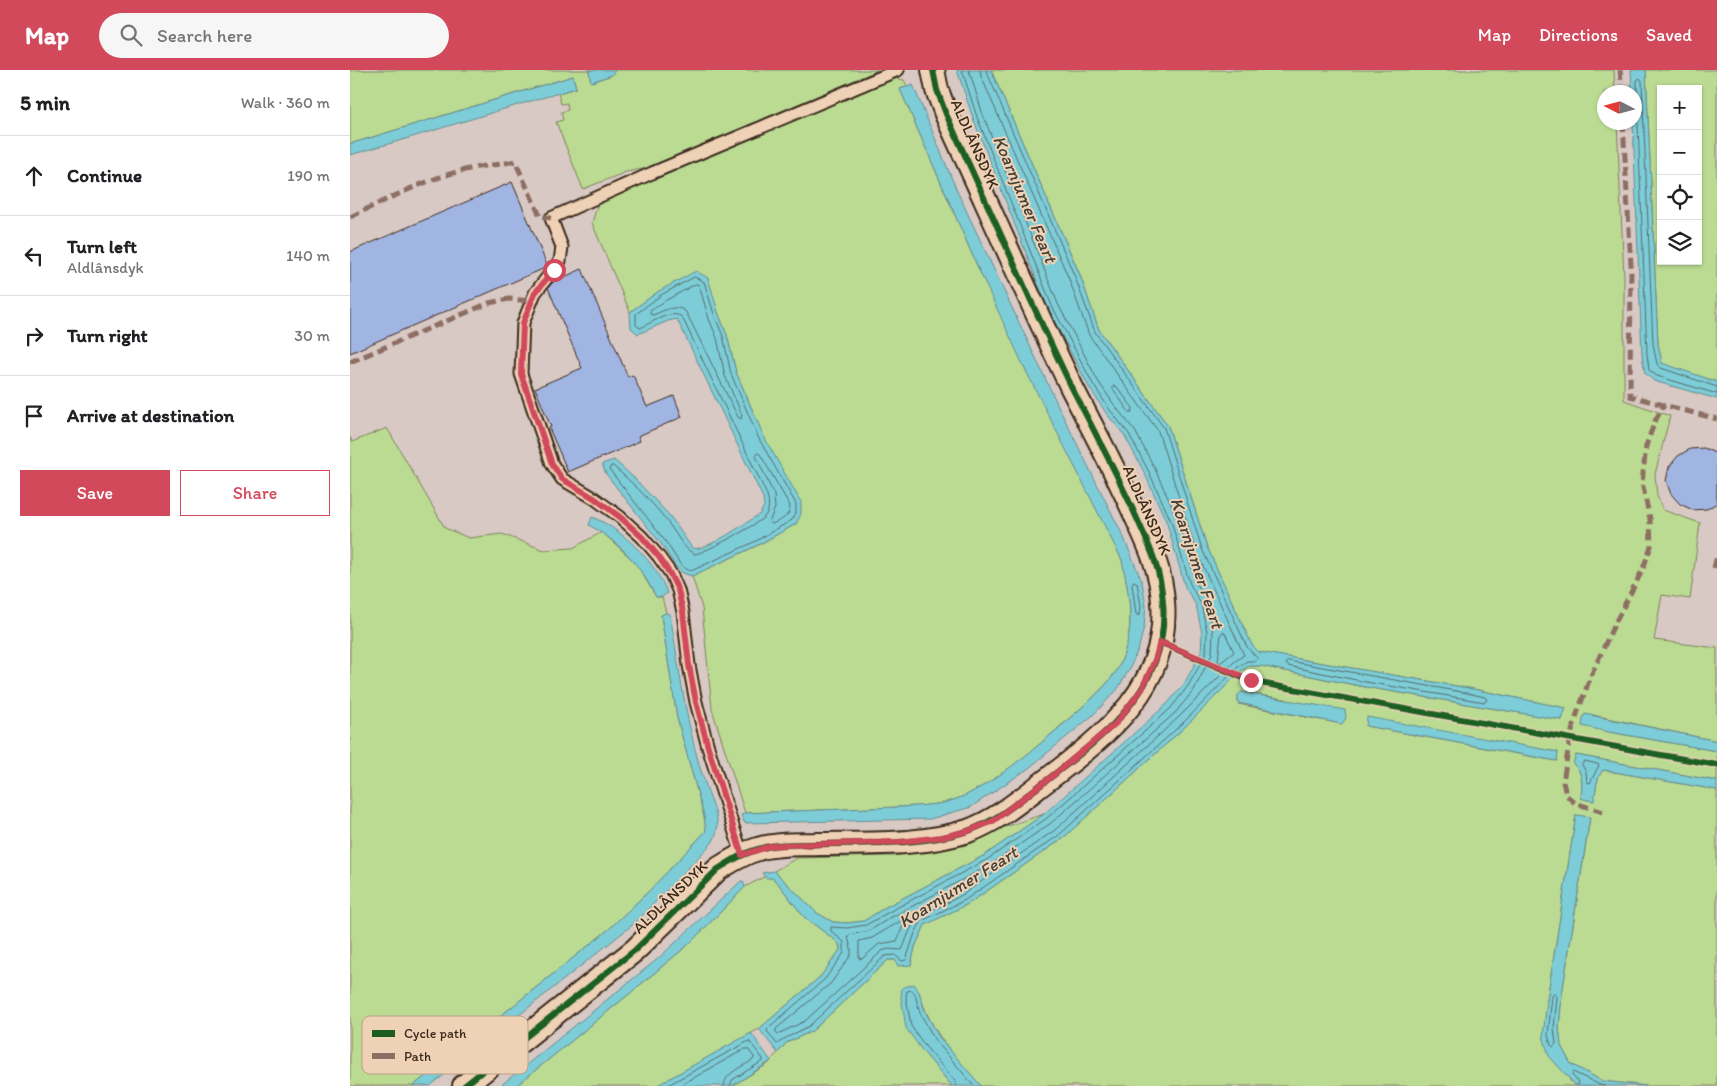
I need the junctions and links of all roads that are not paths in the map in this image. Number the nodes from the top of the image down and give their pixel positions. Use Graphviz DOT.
graph roads {
  1 [pos="898,70"];
  2 [pos="933,70"];
  3 [pos="742,855"];
  4 [pos="528,1035"];
  5 [pos="479,1074"];
  6 [pos="464,1086"];
  1 -- 3 [label="lane"];
  2 -- 3 [label="street, ALDLÂNSDYK"];
  3 -- 4 [label="street, ALDLÂNSDYK"];
  5 -- 6 [label="street, ALDLÂNSDYK"];
}
